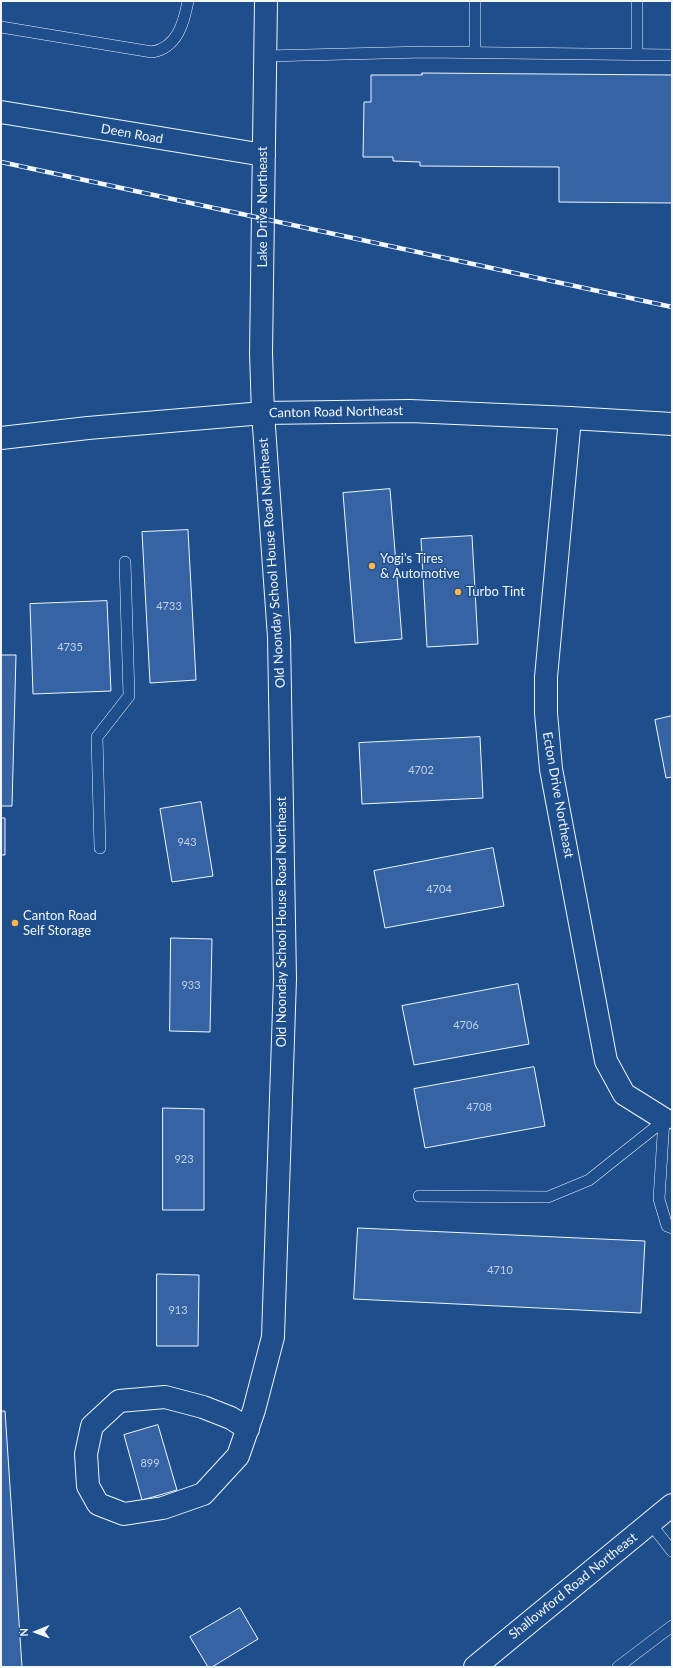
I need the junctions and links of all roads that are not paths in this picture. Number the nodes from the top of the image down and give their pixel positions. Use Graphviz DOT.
graph roads {
  1 [pos="188,1"];
  2 [pos="266,1"];
  3 [pos="475,1"];
  4 [pos="637,1"];
  5 [pos="1,27"];
  6 [pos="475,52"];
  7 [pos="637,54"];
  8 [pos="672,55"];
  9 [pos="266,56"];
  10 [pos="1,112"];
  11 [pos="264,155"];
  12 [pos="263,413"];
  13 [pos="570,418"];
  14 [pos="672,424"];
  15 [pos="1,438"];
  16 [pos="125,562"];
  17 [pos="100,848"];
  18 [pos="669,1120"];
  19 [pos="419,1196"];
  20 [pos="672,1228"];
  21 [pos="248,1429"];
  22 [pos="672,1505"];
  23 [pos="650,1523"];
  24 [pos="672,1551"];
  25 [pos="672,1626"];
  26 [pos="475,1667"];
  27 [pos="618,1667"];
  1 -- 5 [label="lane"];
  2 -- 9 [label="street, Lake Drive Northeast"];
  3 -- 6 [label="lane"];
  4 -- 7 [label="lane"];
  6 -- 7 [label="lane"];
  6 -- 9 [label="lane"];
  7 -- 8 [label="lane"];
  9 -- 11 [label="street, Lake Drive Northeast"];
  10 -- 11 [label="street, Deen Road"];
  11 -- 12 [label="street, Lake Drive Northeast"];
  12 -- 13 [label="street, Canton Road Northeast"];
  12 -- 15 [label="street, Canton Road Northeast"];
  12 -- 21 [label="street, Old Noonday School House Road Northeast"];
  13 -- 14 [label="street, Canton Road Northeast"];
  13 -- 18 [label="street, Ecton Drive Northeast"];
  16 -- 17 [label="lane"];
  18 -- 19 [label="lane"];
  18 -- 20 [label="lane"];
  21 -- 21 [label="street, Old Noonday School House Road Northeast"];
  22 -- 23 [label="street, Shallowford Road Northeast"];
  23 -- 24 [label="lane"];
  23 -- 26 [label="street, Shallowford Road Northeast"];
  25 -- 27 [label="lane"];
}
